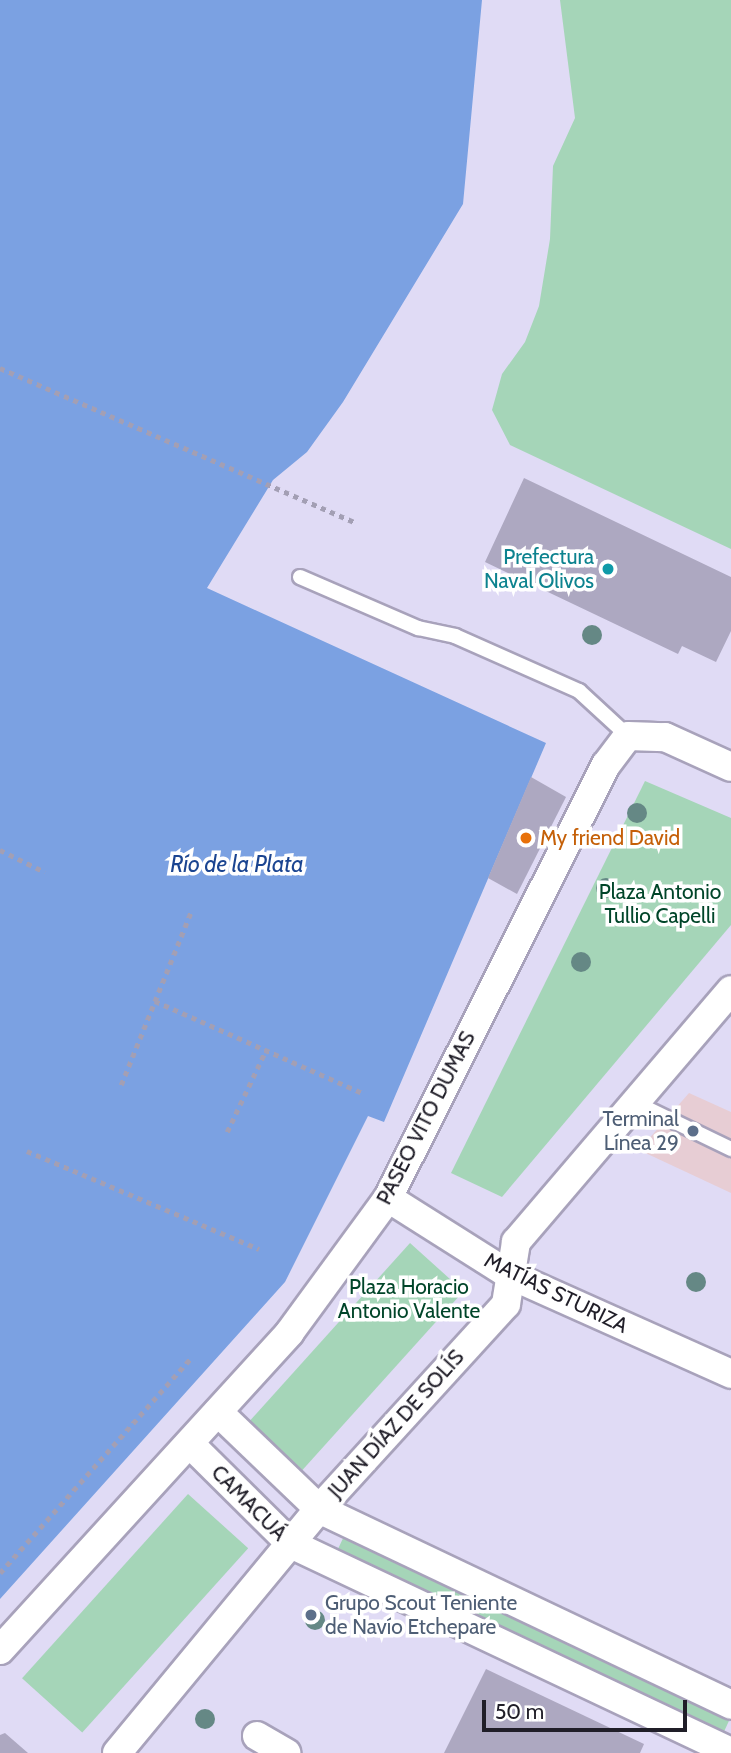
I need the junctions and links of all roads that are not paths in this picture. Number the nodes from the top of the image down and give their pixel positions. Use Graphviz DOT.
graph roads {
  1 [pos="300,577"];
  2 [pos="628,736"];
  3 [pos="731,766"];
  4 [pos="731,990"];
  5 [pos="636,1102"];
  6 [pos="731,1149"];
  7 [pos="388,1198"];
  8 [pos="510,1275"];
  9 [pos="731,1374"];
  10 [pos="218,1412"];
  11 [pos="190,1444"];
  12 [pos="319,1509"];
  13 [pos="291,1544"];
  14 [pos="564,1626"];
  15 [pos="0,1650"];
  16 [pos="545,1664"];
  17 [pos="731,1705"];
  18 [pos="257,1736"];
  19 [pos="731,1752"];
  20 [pos="117,1753"];
  21 [pos="287,1753"];
  1 -- 2 [label="lane"];
  2 -- 3 [label="street"];
  2 -- 7 [label="street, PASEO VITO DUMAS"];
  4 -- 5 [label="street, JUAN DÍAZ DE SOLÍS"];
  5 -- 6 [label="lane"];
  5 -- 8 [label="street, JUAN DÍAZ DE SOLÍS"];
  7 -- 8 [label="street, MATÍAS STURIZA"];
  7 -- 10 [label="street, PASEO VITO DUMAS"];
  8 -- 9 [label="street, MATÍAS STURIZA"];
  8 -- 12 [label="street, JUAN DÍAZ DE SOLÍS"];
  10 -- 11 [label="street, PASEO VITO DUMAS"];
  10 -- 12 [label="street, CAMACUÁ"];
  11 -- 13 [label="street, CAMACUÁ"];
  11 -- 15 [label="street, PASEO VITO DUMAS"];
  12 -- 13 [label="street, JUAN DÍAZ DE SOLÍS"];
  12 -- 14 [label="street, CAMACUÁ"];
  13 -- 16 [label="street, CAMACUÁ"];
  13 -- 20 [label="street, JUAN DÍAZ DE SOLÍS"];
  14 -- 16 [label="street"];
  14 -- 17 [label="street, CAMACUÁ"];
  16 -- 19 [label="street, CAMACUÁ"];
  18 -- 21 [label="street"];
}
